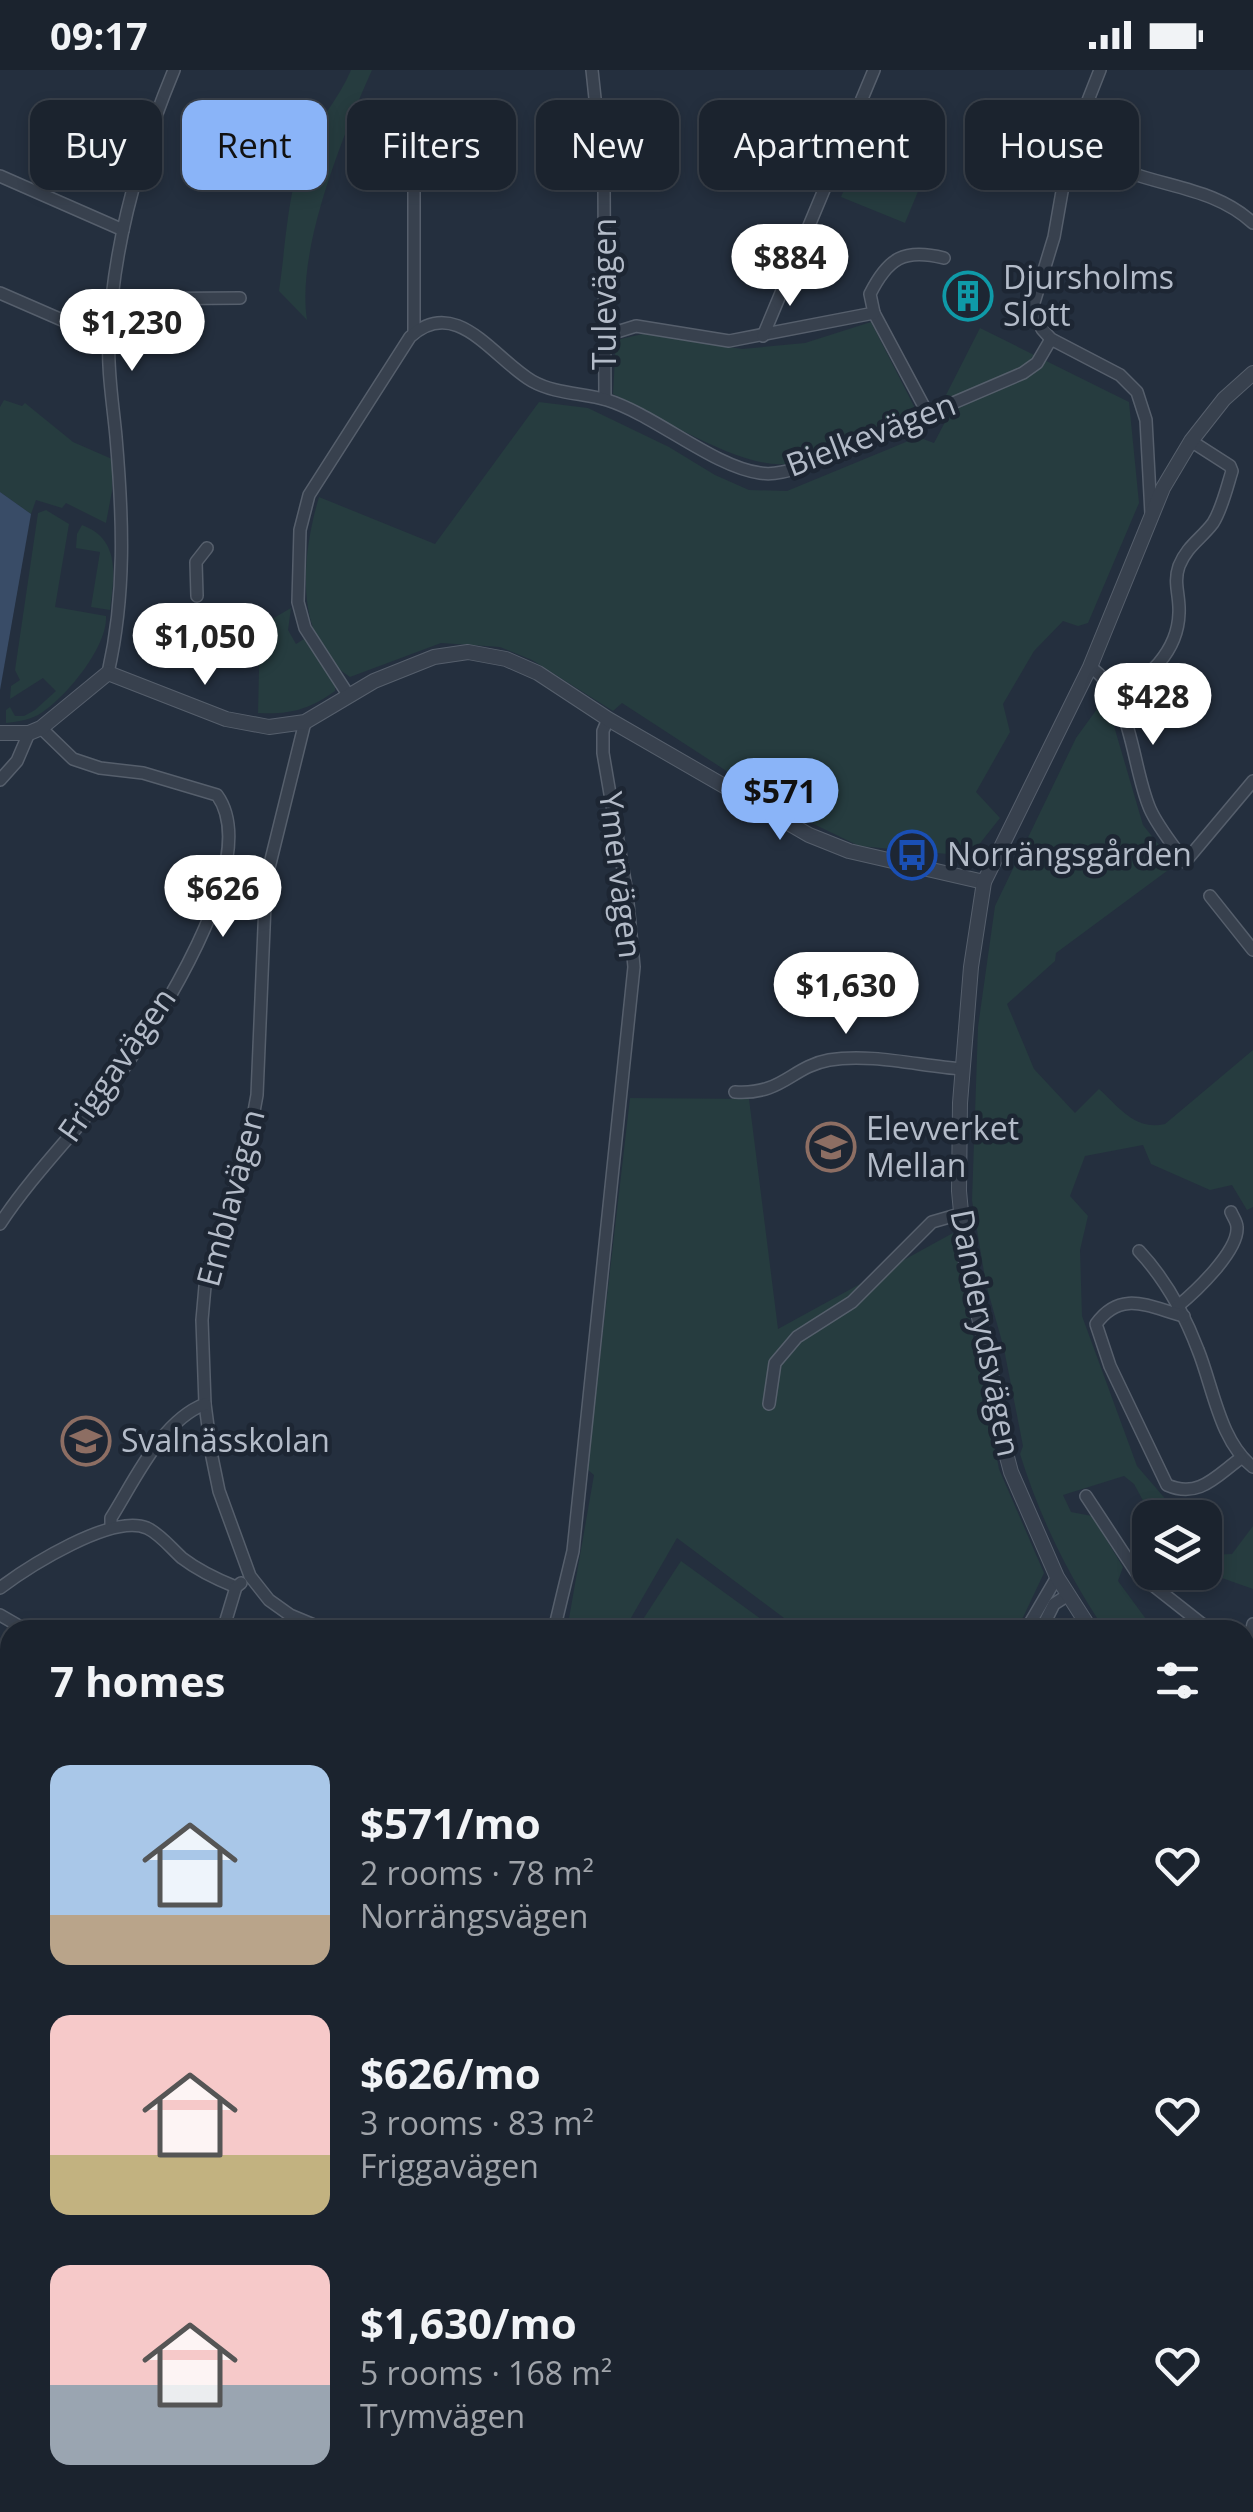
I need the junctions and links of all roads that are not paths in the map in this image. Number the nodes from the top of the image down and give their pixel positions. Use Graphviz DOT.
graph roads {
  1 [pos="174,70"];
  2 [pos="592,70"];
  3 [pos="874,70"];
  4 [pos="1100,70"];
  5 [pos="1088,100"];
  6 [pos="0,176"];
  7 [pos="1139,176"];
  8 [pos="414,190"];
  9 [pos="1062,190"];
  10 [pos="1253,223"];
  11 [pos="123,230"];
  12 [pos="944,258"];
  13 [pos="0,293"];
  14 [pos="240,298"];
  15 [pos="112,299"];
  16 [pos="874,312"];
  17 [pos="414,333"];
  18 [pos="607,335"];
  19 [pos="763,336"];
  20 [pos="1051,339"];
  21 [pos="108,340"];
  22 [pos="1253,373"];
  23 [pos="605,399"];
  24 [pos="928,414"];
  25 [pos="1191,442"];
  26 [pos="1151,515"];
  27 [pos="207,548"];
  28 [pos="198,596"];
  29 [pos="1090,668"];
  30 [pos="108,673"];
  31 [pos="348,696"];
  32 [pos="1117,698"];
  33 [pos="608,720"];
  34 [pos="305,722"];
  35 [pos="35,731"];
  36 [pos="0,733"];
  37 [pos="0,780"];
  38 [pos="1253,781"];
  39 [pos="984,882"];
  40 [pos="1210,896"];
  41 [pos="1253,950"];
  42 [pos="962,1069"];
  43 [pos="735,1092"];
  44 [pos="1230,1212"];
  45 [pos="960,1214"];
  46 [pos="0,1224"];
  47 [pos="1139,1251"];
  48 [pos="1181,1311"];
  49 [pos="205,1404"];
  50 [pos="768,1404"];
  51 [pos="1241,1458"];
  52 [pos="1253,1467"];
  53 [pos="1086,1496"];
  54 [pos="110,1528"];
  55 [pos="250,1576"];
  56 [pos="1058,1578"];
  57 [pos="236,1587"];
  58 [pos="0,1588"];
  59 [pos="1068,1595"];
  60 [pos="226,1620"];
  61 [pos="302,1620"];
  62 [pos="556,1620"];
  63 [pos="1032,1620"];
  64 [pos="1046,1620"];
  65 [pos="1084,1620"];
  66 [pos="1197,1620"];
  1 -- 11 [label="street"];
  2 -- 18 [label="street, Tulevägen"];
  3 -- 19 [label="street"];
  4 -- 5 [label="street"];
  6 -- 11 [label="street"];
  7 -- 10 [label="street"];
  8 -- 17 [label="street"];
  9 -- 20 [label="street"];
  11 -- 15 [label="street"];
  12 -- 16 [label="street"];
  13 -- 21 [label="street"];
  14 -- 15 [label="street"];
  15 -- 21 [label="street"];
  16 -- 19 [label="street"];
  16 -- 24 [label="street"];
  17 -- 23 [label="street, Bielkevägen"];
  17 -- 31 [label="street"];
  18 -- 19 [label="street"];
  18 -- 23 [label="street, Tulevägen"];
  20 -- 24 [label="street, Bielkevägen"];
  20 -- 26 [label="street"];
  21 -- 30 [label="street"];
  22 -- 25 [label="street, Danderydsvägen"];
  23 -- 24 [label="street, Bielkevägen"];
  25 -- 26 [label="street, Danderydsvägen"];
  25 -- 32 [label="street"];
  26 -- 29 [label="street, Danderydsvägen"];
  27 -- 28 [label="street"];
  29 -- 32 [label="street"];
  29 -- 39 [label="street, Danderydsvägen"];
  30 -- 34 [label="street"];
  30 -- 35 [label="street"];
  31 -- 33 [label="street"];
  31 -- 34 [label="street"];
  32 -- 38 [label="street"];
  33 -- 39 [label="street"];
  33 -- 62 [label="street, Ymervägen"];
  34 -- 49 [label="street, Emblavägen"];
  35 -- 36 [label="street"];
  35 -- 37 [label="street"];
  35 -- 46 [label="street, Friggavägen"];
  39 -- 42 [label="street, Danderydsvägen"];
  40 -- 41 [label="street"];
  42 -- 43 [label="street"];
  42 -- 45 [label="street, Danderydsvägen"];
  44 -- 48 [label="street"];
  45 -- 50 [label="street"];
  45 -- 56 [label="street, Danderydsvägen"];
  47 -- 48 [label="street"];
  48 -- 51 [label="street"];
  48 -- 51 [label="street"];
  49 -- 54 [label="street"];
  49 -- 55 [label="street, Emblavägen"];
  51 -- 52 [label="street"];
  53 -- 66 [label="street"];
  54 -- 57 [label="street"];
  54 -- 58 [label="street"];
  55 -- 57 [label="street"];
  55 -- 61 [label="street, Emblavägen"];
  56 -- 59 [label="street, Danderydsvägen"];
  56 -- 63 [label="street"];
  57 -- 60 [label="street"];
  59 -- 64 [label="street"];
  59 -- 65 [label="street, Danderydsvägen"];
}
